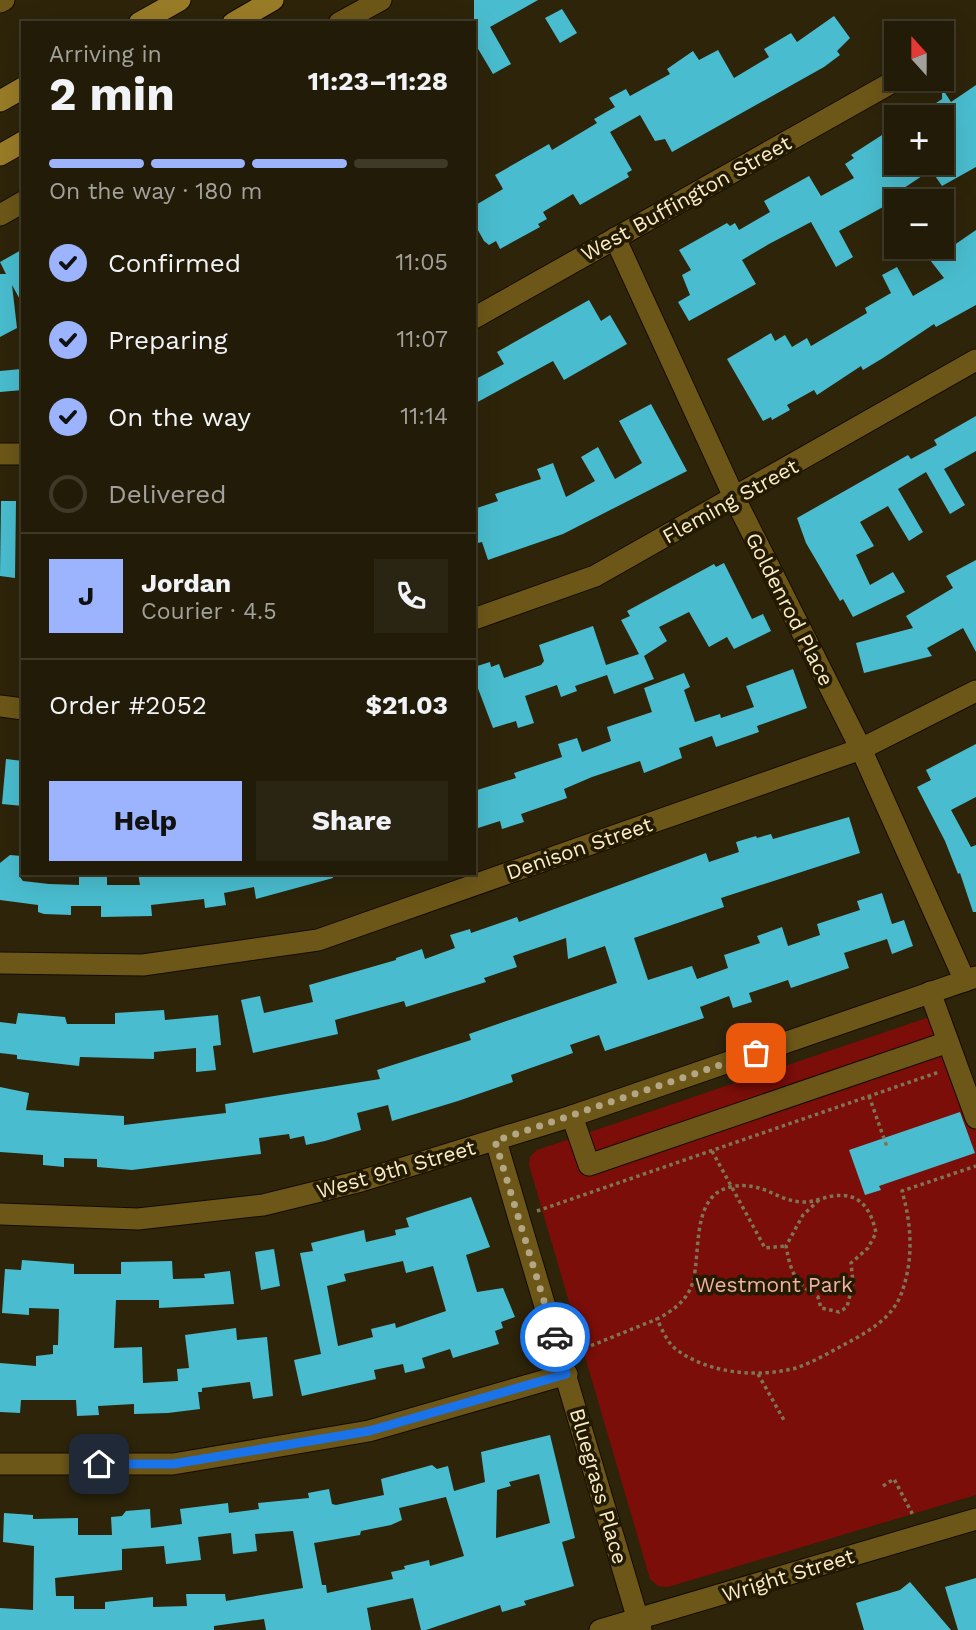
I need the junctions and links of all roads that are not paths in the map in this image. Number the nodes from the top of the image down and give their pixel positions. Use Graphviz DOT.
graph roads {
  1 [pos="180,0"];
  2 [pos="273,0"];
  3 [pos="381,0"];
  4 [pos="143,21"];
  5 [pos="236,21"];
  6 [pos="343,21"];
  7 [pos="884,87"];
  8 [pos="21,89"];
  9 [pos="0,101"];
  10 [pos="21,143"];
  11 [pos="0,155"];
  12 [pos="21,203"];
  13 [pos="0,215"];
  14 [pos="615,238"];
  15 [pos="476,316"];
  16 [pos="976,360"];
  17 [pos="0,454"];
  18 [pos="21,454"];
  19 [pos="734,499"];
  20 [pos="476,619"];
  21 [pos="976,691"];
  22 [pos="0,706"];
  23 [pos="21,709"];
  24 [pos="861,749"];
  25 [pos="0,963"];
  26 [pos="970,979"];
  27 [pos="930,992"];
  28 [pos="948,1042"];
  29 [pos="572,1116"];
  30 [pos="976,1118"];
  31 [pos="495,1141"];
  32 [pos="0,1214"];
  33 [pos="574,1369"];
  34 [pos="0,1464"];
  35 [pos="976,1519"];
  36 [pos="639,1625"];
  37 [pos="600,1630"];
  1 -- 4 [label="main road"];
  2 -- 5 [label="main road"];
  3 -- 6 [label="street"];
  7 -- 14 [label="street, West Buffington Street"];
  8 -- 9 [label="main road"];
  10 -- 11 [label="main road"];
  12 -- 13 [label="street"];
  14 -- 15 [label="street, West Buffington Street"];
  14 -- 19 [label="street, Goldenrod Place"];
  16 -- 19 [label="street, Fleming Street"];
  17 -- 18 [label="street"];
  19 -- 20 [label="street, Fleming Street"];
  19 -- 24 [label="street, Goldenrod Place"];
  21 -- 24 [label="street, Denison Street"];
  22 -- 23 [label="street"];
  24 -- 25 [label="street, Denison Street"];
  24 -- 26 [label="street, Goldenrod Place"];
  26 -- 27 [label="street, West 9th Street"];
  27 -- 28 [label="street"];
  27 -- 29 [label="street, West 9th Street"];
  28 -- 29 [label="street"];
  28 -- 30 [label="street"];
  29 -- 31 [label="street, West 9th Street"];
  31 -- 32 [label="street, West 9th Street"];
  31 -- 33 [label="street, Bluegrass Place"];
  33 -- 34 [label="street"];
  33 -- 36 [label="street, Bluegrass Place"];
  35 -- 36 [label="street, Wright Street"];
  36 -- 37 [label="street, Wright Street"];
}
